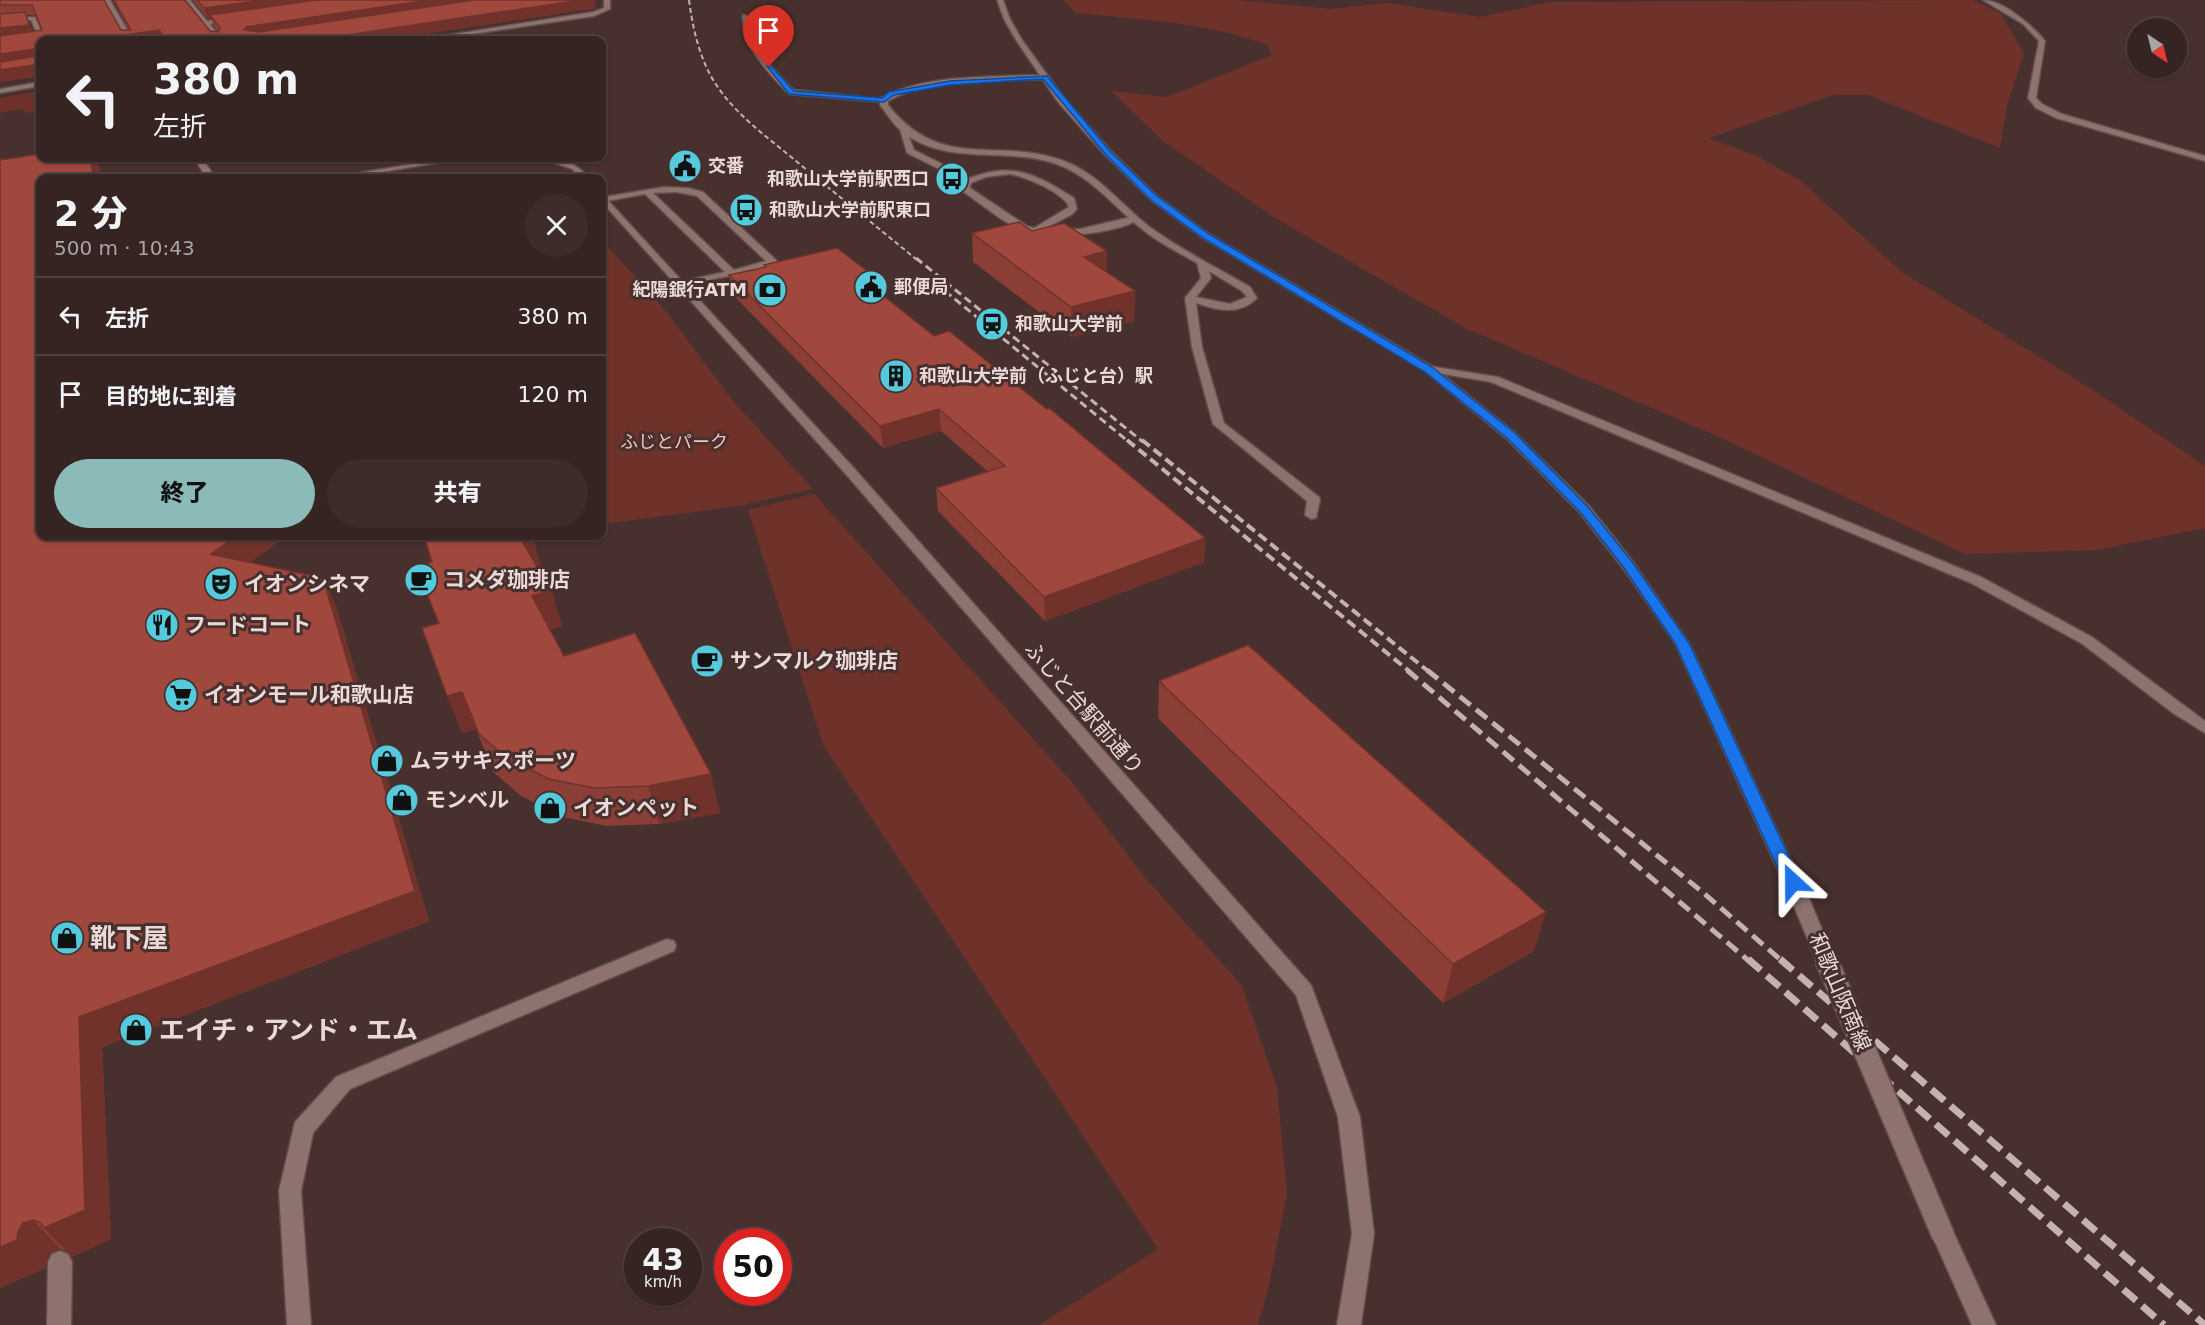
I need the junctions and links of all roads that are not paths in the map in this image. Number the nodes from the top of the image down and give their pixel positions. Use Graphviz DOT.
graph roads {
  1 [pos="107,0"];
  2 [pos="189,0"];
  3 [pos="607,0"];
  4 [pos="1000,0"];
  5 [pos="1986,0"];
  6 [pos="745,16"];
  7 [pos="241,18"];
  8 [pos="0,20"];
  9 [pos="205,23"];
  10 [pos="41,36"];
  11 [pos="128,36"];
  12 [pos="216,36"];
  13 [pos="448,36"];
  14 [pos="31,40"];
  15 [pos="36,40"];
  16 [pos="1044,77"];
  17 [pos="36,85"];
  18 [pos="0,91"];
  19 [pos="884,100"];
  20 [pos="902,128"];
  21 [pos="2205,159"];
  22 [pos="435,162"];
  23 [pos="558,162"];
  24 [pos="359,174"];
  25 [pos="581,174"];
  26 [pos="969,181"];
  27 [pos="647,192"];
  28 [pos="606,199"];
  29 [pos="606,202"];
  30 [pos="1135,219"];
  31 [pos="1034,231"];
  32 [pos="1201,262"];
  33 [pos="732,273"];
  34 [pos="682,284"];
  35 [pos="1190,298"];
  36 [pos="1429,369"];
  37 [pos="1311,515"];
  38 [pos="2205,728"];
  39 [pos="667,946"];
  40 [pos="60,1262"];
  41 [pos="59,1325"];
  42 [pos="299,1325"];
  43 [pos="1348,1325"];
  44 [pos="1984,1325"];
  1 -- 11 [label="street"];
  2 -- 9 [label="street"];
  3 -- 13 [label="street"];
  4 -- 16 [label="street, 和歌山阪南線"];
  5 -- 21 [label="street"];
  6 -- 19 [label="street"];
  7 -- 9 [label="street"];
  8 -- 10 [label="street"];
  9 -- 12 [label="street"];
  14 -- 15 [label="street"];
  16 -- 19 [label="street"];
  16 -- 36 [label="street, 和歌山阪南線"];
  17 -- 18 [label="street"];
  19 -- 20 [label="street"];
  20 -- 26 [label="street"];
  20 -- 30 [label="street"];
  22 -- 24 [label="street"];
  23 -- 25 [label="street"];
  26 -- 31 [label="street"];
  26 -- 31 [label="street"];
  27 -- 28 [label="street"];
  27 -- 33 [label="street"];
  27 -- 33 [label="street"];
  29 -- 34 [label="street, ふじと台駅前通り"];
  30 -- 31 [label="street"];
  30 -- 32 [label="street"];
  32 -- 35 [label="street"];
  32 -- 35 [label="street"];
  33 -- 34 [label="street"];
  34 -- 43 [label="street, ふじと台駅前通り"];
  35 -- 37 [label="street"];
  36 -- 38 [label="street"];
  36 -- 44 [label="street, 和歌山阪南線, bridge"];
  39 -- 42 [label="street"];
  40 -- 41 [label="street"];
}
